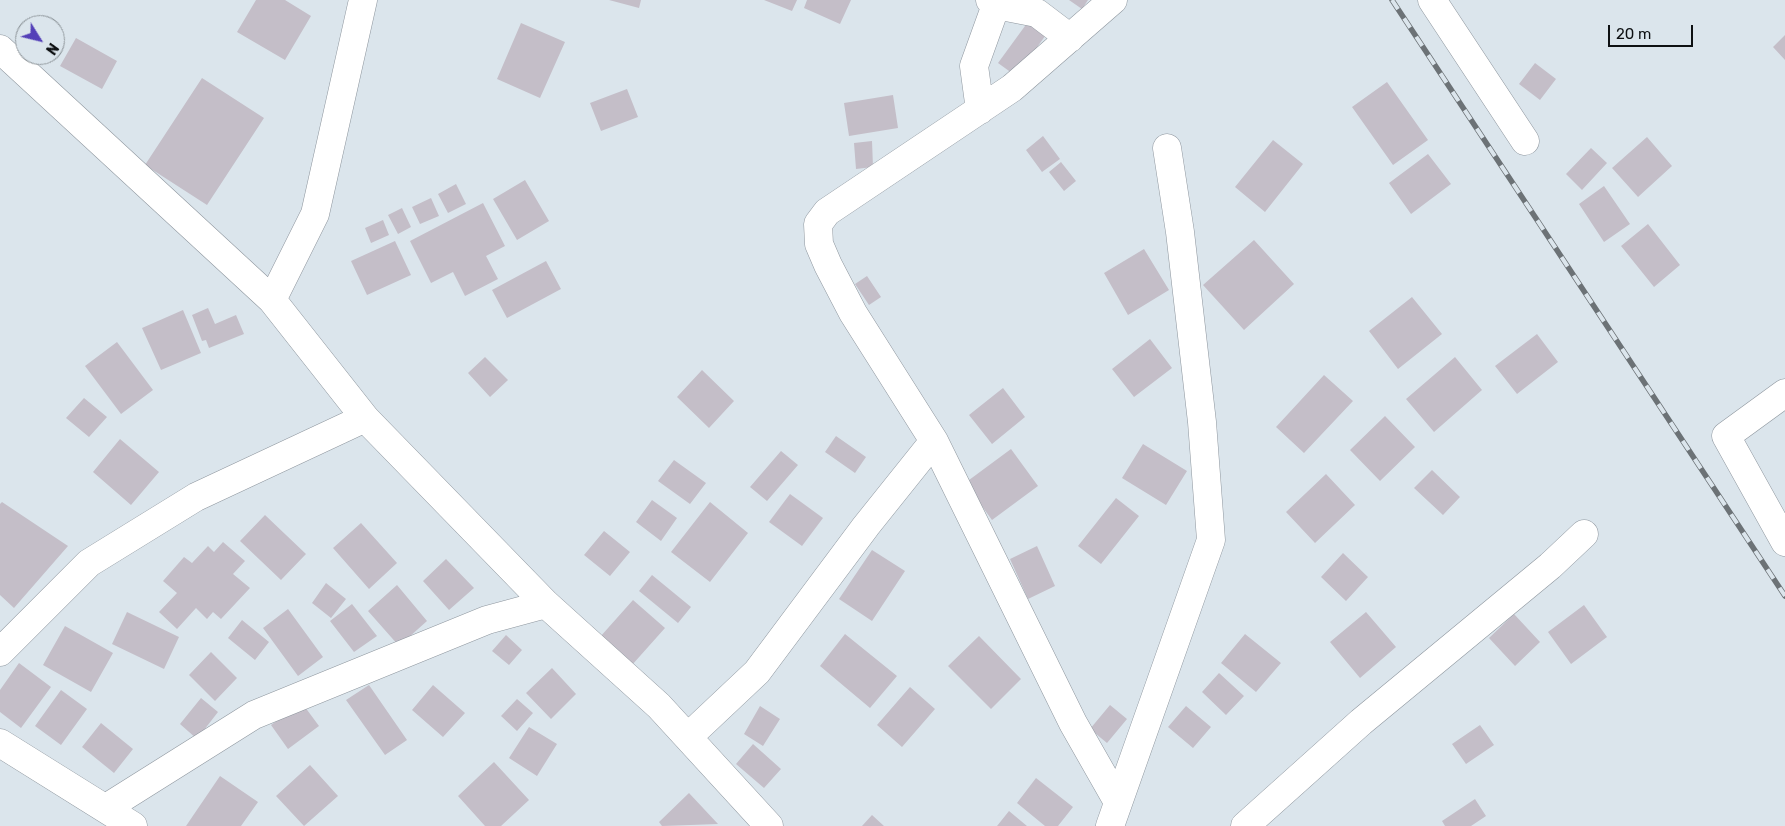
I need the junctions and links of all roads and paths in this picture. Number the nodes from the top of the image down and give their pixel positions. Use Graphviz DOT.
graph roads {
  1 [pos="363,0"];
  2 [pos="1113,0"];
  3 [pos="1432,0"];
  4 [pos="993,2"];
  5 [pos="1070,38"];
  6 [pos="0,49"];
  7 [pos="980,110"];
  8 [pos="1525,141"];
  9 [pos="1167,148"];
  10 [pos="272,300"];
  11 [pos="1785,393"];
  12 [pos="365,418"];
  13 [pos="934,441"];
  14 [pos="1584,534"];
  15 [pos="1785,542"];
  16 [pos="546,604"];
  17 [pos="0,652"];
  18 [pos="688,737"];
  19 [pos="0,743"];
  20 [pos="106,808"];
  21 [pos="1114,814"];
  22 [pos="134,826"];
  23 [pos="769,826"];
  24 [pos="1245,826"];
  1 -- 10 [label="street"];
  2 -- 5 [label="street"];
  3 -- 8 [label="street"];
  4 -- 5 [label="street"];
  4 -- 7 [label="street"];
  5 -- 7 [label="street"];
  6 -- 10 [label="street"];
  7 -- 13 [label="street"];
  9 -- 21 [label="street"];
  10 -- 12 [label="street"];
  11 -- 15 [label="street"];
  12 -- 16 [label="street"];
  12 -- 17 [label="street"];
  13 -- 18 [label="street"];
  13 -- 21 [label="street"];
  14 -- 24 [label="street"];
  16 -- 18 [label="street"];
  16 -- 20 [label="street"];
  18 -- 23 [label="street"];
  19 -- 20 [label="street"];
  20 -- 22 [label="street"];
}
